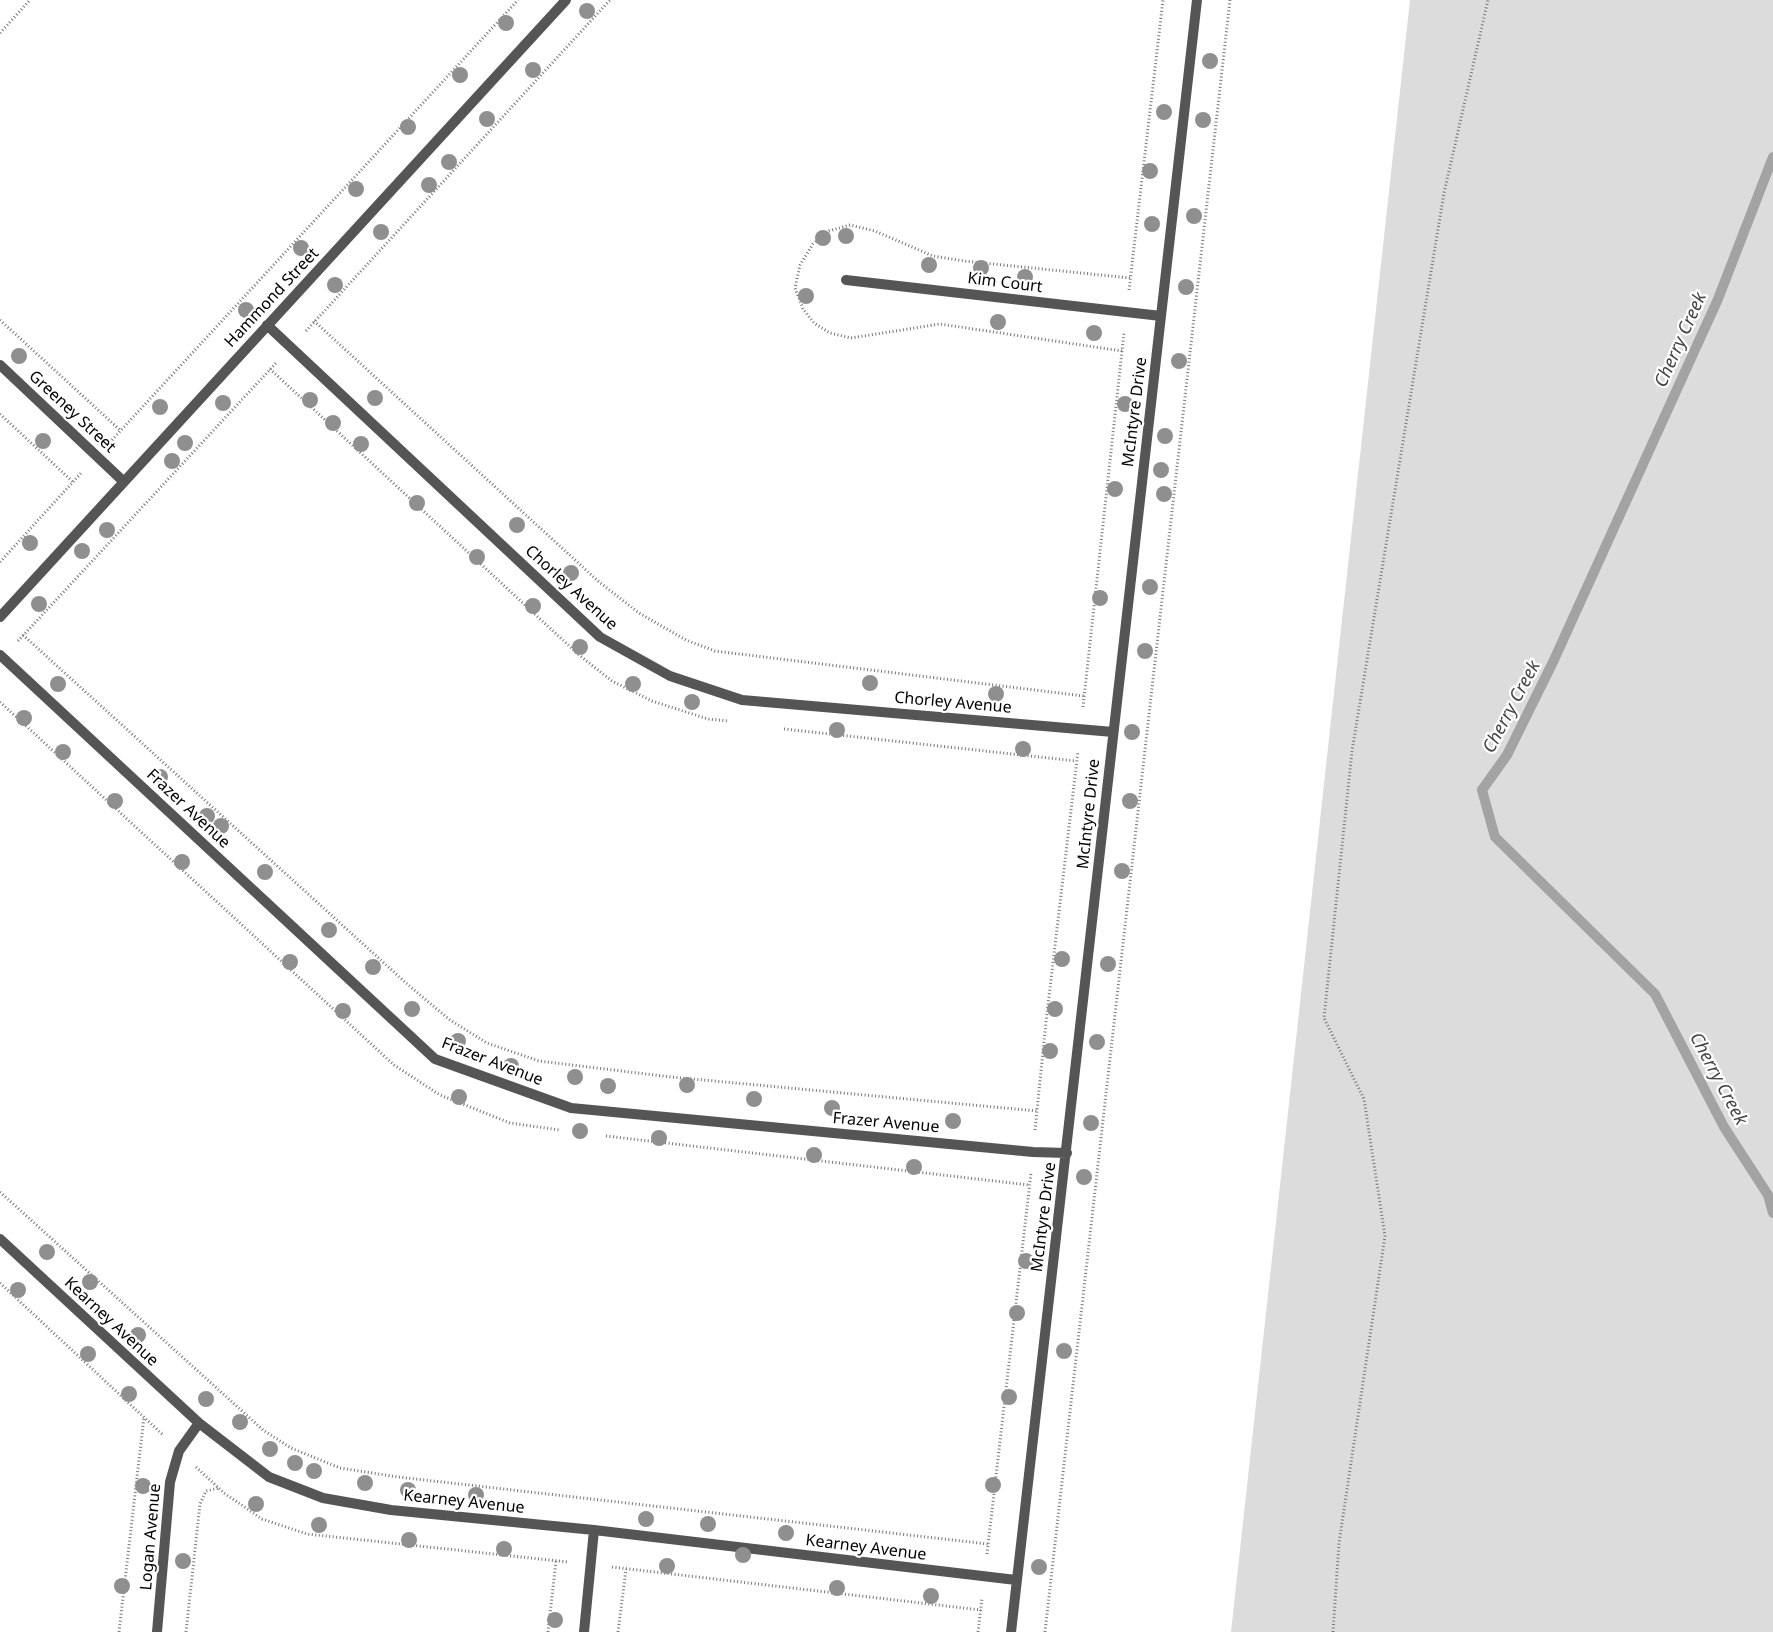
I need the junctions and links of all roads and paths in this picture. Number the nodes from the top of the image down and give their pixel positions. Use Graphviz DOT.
graph roads {
  1 [pos="30,0"];
  2 [pos="518,0"];
  3 [pos="566,0"];
  4 [pos="1163,0"];
  5 [pos="1197,0"];
  6 [pos="1230,0"];
  7 [pos="1488,0"];
  8 [pos="0,33"];
  9 [pos="846,280"];
  10 [pos="1127,312"];
  11 [pos="1161,316"];
  12 [pos="0,320"];
  13 [pos="314,321"];
  14 [pos="267,325"];
  15 [pos="0,365"];
  16 [pos="270,369"];
  17 [pos="0,414"];
  18 [pos="121,431"];
  19 [pos="96,455"];
  20 [pos="123,481"];
  21 [pos="73,482"];
  22 [pos="0,562"];
  23 [pos="0,617"];
  24 [pos="23,636"];
  25 [pos="0,655"];
  26 [pos="1084,696"];
  27 [pos="0,702"];
  28 [pos="736,722"];
  29 [pos="783,728"];
  30 [pos="1081,729"];
  31 [pos="1113,732"];
  32 [pos="1076,761"];
  33 [pos="1037,1111"];
  34 [pos="567,1131"];
  35 [pos="604,1136"];
  36 [pos="1033,1152"];
  37 [pos="1067,1153"];
  38 [pos="1030,1185"];
  39 [pos="0,1192"];
  40 [pos="0,1239"];
  41 [pos="144,1416"];
  42 [pos="199,1423"];
  43 [pos="219,1488"];
  44 [pos="594,1530"];
  45 [pos="988,1544"];
  46 [pos="556,1561"];
  47 [pos="626,1569"];
  48 [pos="984,1577"];
  49 [pos="1016,1580"];
  50 [pos="119,1632"];
  51 [pos="157,1632"];
  52 [pos="186,1632"];
  53 [pos="548,1632"];
  54 [pos="584,1632"];
  55 [pos="618,1632"];
  56 [pos="978,1632"];
  57 [pos="1011,1632"];
  58 [pos="1045,1632"];
  59 [pos="1333,1632"];
  1 -- 8 [label="path"];
  2 -- 18 [label="path"];
  3 -- 14 [label="street, Hammond Street"];
  4 -- 10 [label="path"];
  5 -- 11 [label="street, McIntyre Drive"];
  6 -- 58 [label="path"];
  7 -- 59 [label="path"];
  9 -- 10 [label="street, Kim Court"];
  10 -- 11 [label="street, Kim Court"];
  10 -- 26 [label="path"];
  11 -- 31 [label="street, McIntyre Drive"];
  12 -- 18 [label="path"];
  13 -- 26 [label="path"];
  14 -- 20 [label="street, Hammond Street"];
  14 -- 30 [label="street, Chorley Avenue"];
  15 -- 19 [label="street, Greeney Street"];
  16 -- 28 [label="path"];
  17 -- 21 [label="path"];
  18 -- 19 [label="path"];
  19 -- 20 [label="street, Greeney Street"];
  19 -- 21 [label="path"];
  20 -- 23 [label="street, Hammond Street"];
  21 -- 22 [label="path"];
  24 -- 33 [label="path"];
  25 -- 36 [label="street, Frazer Avenue"];
  26 -- 30 [label="path"];
  27 -- 34 [label="path"];
  29 -- 32 [label="path"];
  30 -- 31 [label="street, Chorley Avenue"];
  30 -- 32 [label="path"];
  31 -- 37 [label="street, McIntyre Drive"];
  32 -- 33 [label="path"];
  33 -- 36 [label="path"];
  35 -- 38 [label="path"];
  36 -- 37 [label="street, Frazer Avenue"];
  36 -- 38 [label="path"];
  37 -- 49 [label="street, McIntyre Drive"];
  38 -- 45 [label="path"];
  39 -- 45 [label="path"];
  40 -- 42 [label="street, Kearney Avenue"];
  41 -- 50 [label="path"];
  42 -- 44 [label="street, Kearney Avenue"];
  42 -- 51 [label="street, Logan Avenue"];
  43 -- 52 [label="path"];
  44 -- 48 [label="street, Kearney Avenue"];
  44 -- 54 [label="street"];
  45 -- 48 [label="path"];
  46 -- 53 [label="path"];
  47 -- 55 [label="path"];
  48 -- 49 [label="street, Kearney Avenue"];
  48 -- 56 [label="path"];
  49 -- 57 [label="street, McIntyre Drive"];
}
